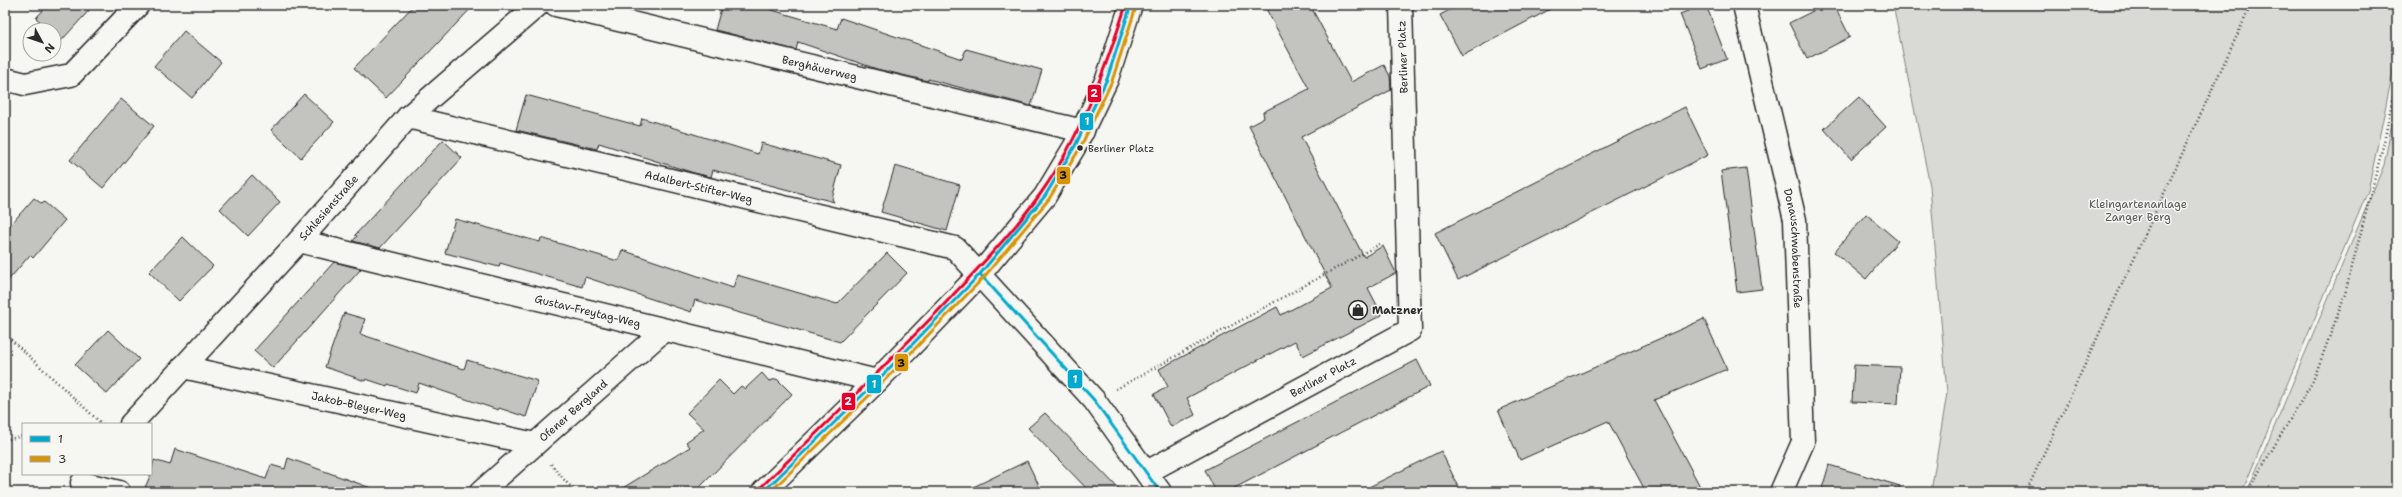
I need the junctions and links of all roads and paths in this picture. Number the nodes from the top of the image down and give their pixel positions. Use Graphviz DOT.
graph roads {
  1 [pos="138,5"];
  2 [pos="538,5"];
  3 [pos="556,5"];
  4 [pos="1131,5"];
  5 [pos="1401,5"];
  6 [pos="1744,5"];
  7 [pos="2251,5"];
  8 [pos="2397,75"];
  9 [pos="5,79"];
  10 [pos="408,117"];
  11 [pos="1083,131"];
  12 [pos="1408,229"];
  13 [pos="299,241"];
  14 [pos="980,274"];
  15 [pos="664,330"];
  16 [pos="5,334"];
  17 [pos="183,367"];
  18 [pos="877,381"];
  19 [pos="1094,400"];
  20 [pos="101,423"];
  21 [pos="132,423"];
  22 [pos="22,436"];
  23 [pos="5,440"];
  24 [pos="533,446"];
  25 [pos="1147,472"];
  26 [pos="82,483"];
  27 [pos="119,492"];
  28 [pos="481,492"];
  29 [pos="578,492"];
  30 [pos="763,492"];
  31 [pos="1160,492"];
  32 [pos="1781,492"];
  33 [pos="2026,492"];
  34 [pos="2247,492"];
  1 -- 9 [label="street"];
  2 -- 10 [label="street, Schlesienstraße"];
  3 -- 11 [label="street, Berghäuerweg"];
  4 -- 11 [label="street"];
  5 -- 12 [label="street, Berliner Platz"];
  6 -- 32 [label="street, Donauschwabenstraße"];
  7 -- 33 [label="path"];
  8 -- 34 [label="path"];
  10 -- 13 [label="street, Schlesienstraße"];
  10 -- 14 [label="street, Adalbert-Stifter-Weg"];
  11 -- 14 [label="street"];
  12 -- 19 [label="path"];
  12 -- 25 [label="street, Berliner Platz"];
  13 -- 15 [label="street, Gustav-Freytag-Weg"];
  13 -- 17 [label="street, Schlesienstraße"];
  14 -- 18 [label="street"];
  14 -- 19 [label="street, Adalbert-Stifter-Weg"];
  15 -- 18 [label="street, Gustav-Freytag-Weg"];
  15 -- 24 [label="street, Ofener Bergland"];
  16 -- 20 [label="path"];
  17 -- 21 [label="street, Schlesienstraße"];
  17 -- 24 [label="street, Jakob-Bleyer-Weg"];
  18 -- 30 [label="street"];
  19 -- 25 [label="street, Adalbert-Stifter-Weg"];
  22 -- 23 [label="path"];
  24 -- 28 [label="street, Ofener Bergland"];
  24 -- 29 [label="path"];
  25 -- 31 [label="street, Adalbert-Stifter-Weg"];
  26 -- 27 [label="street"];
}
